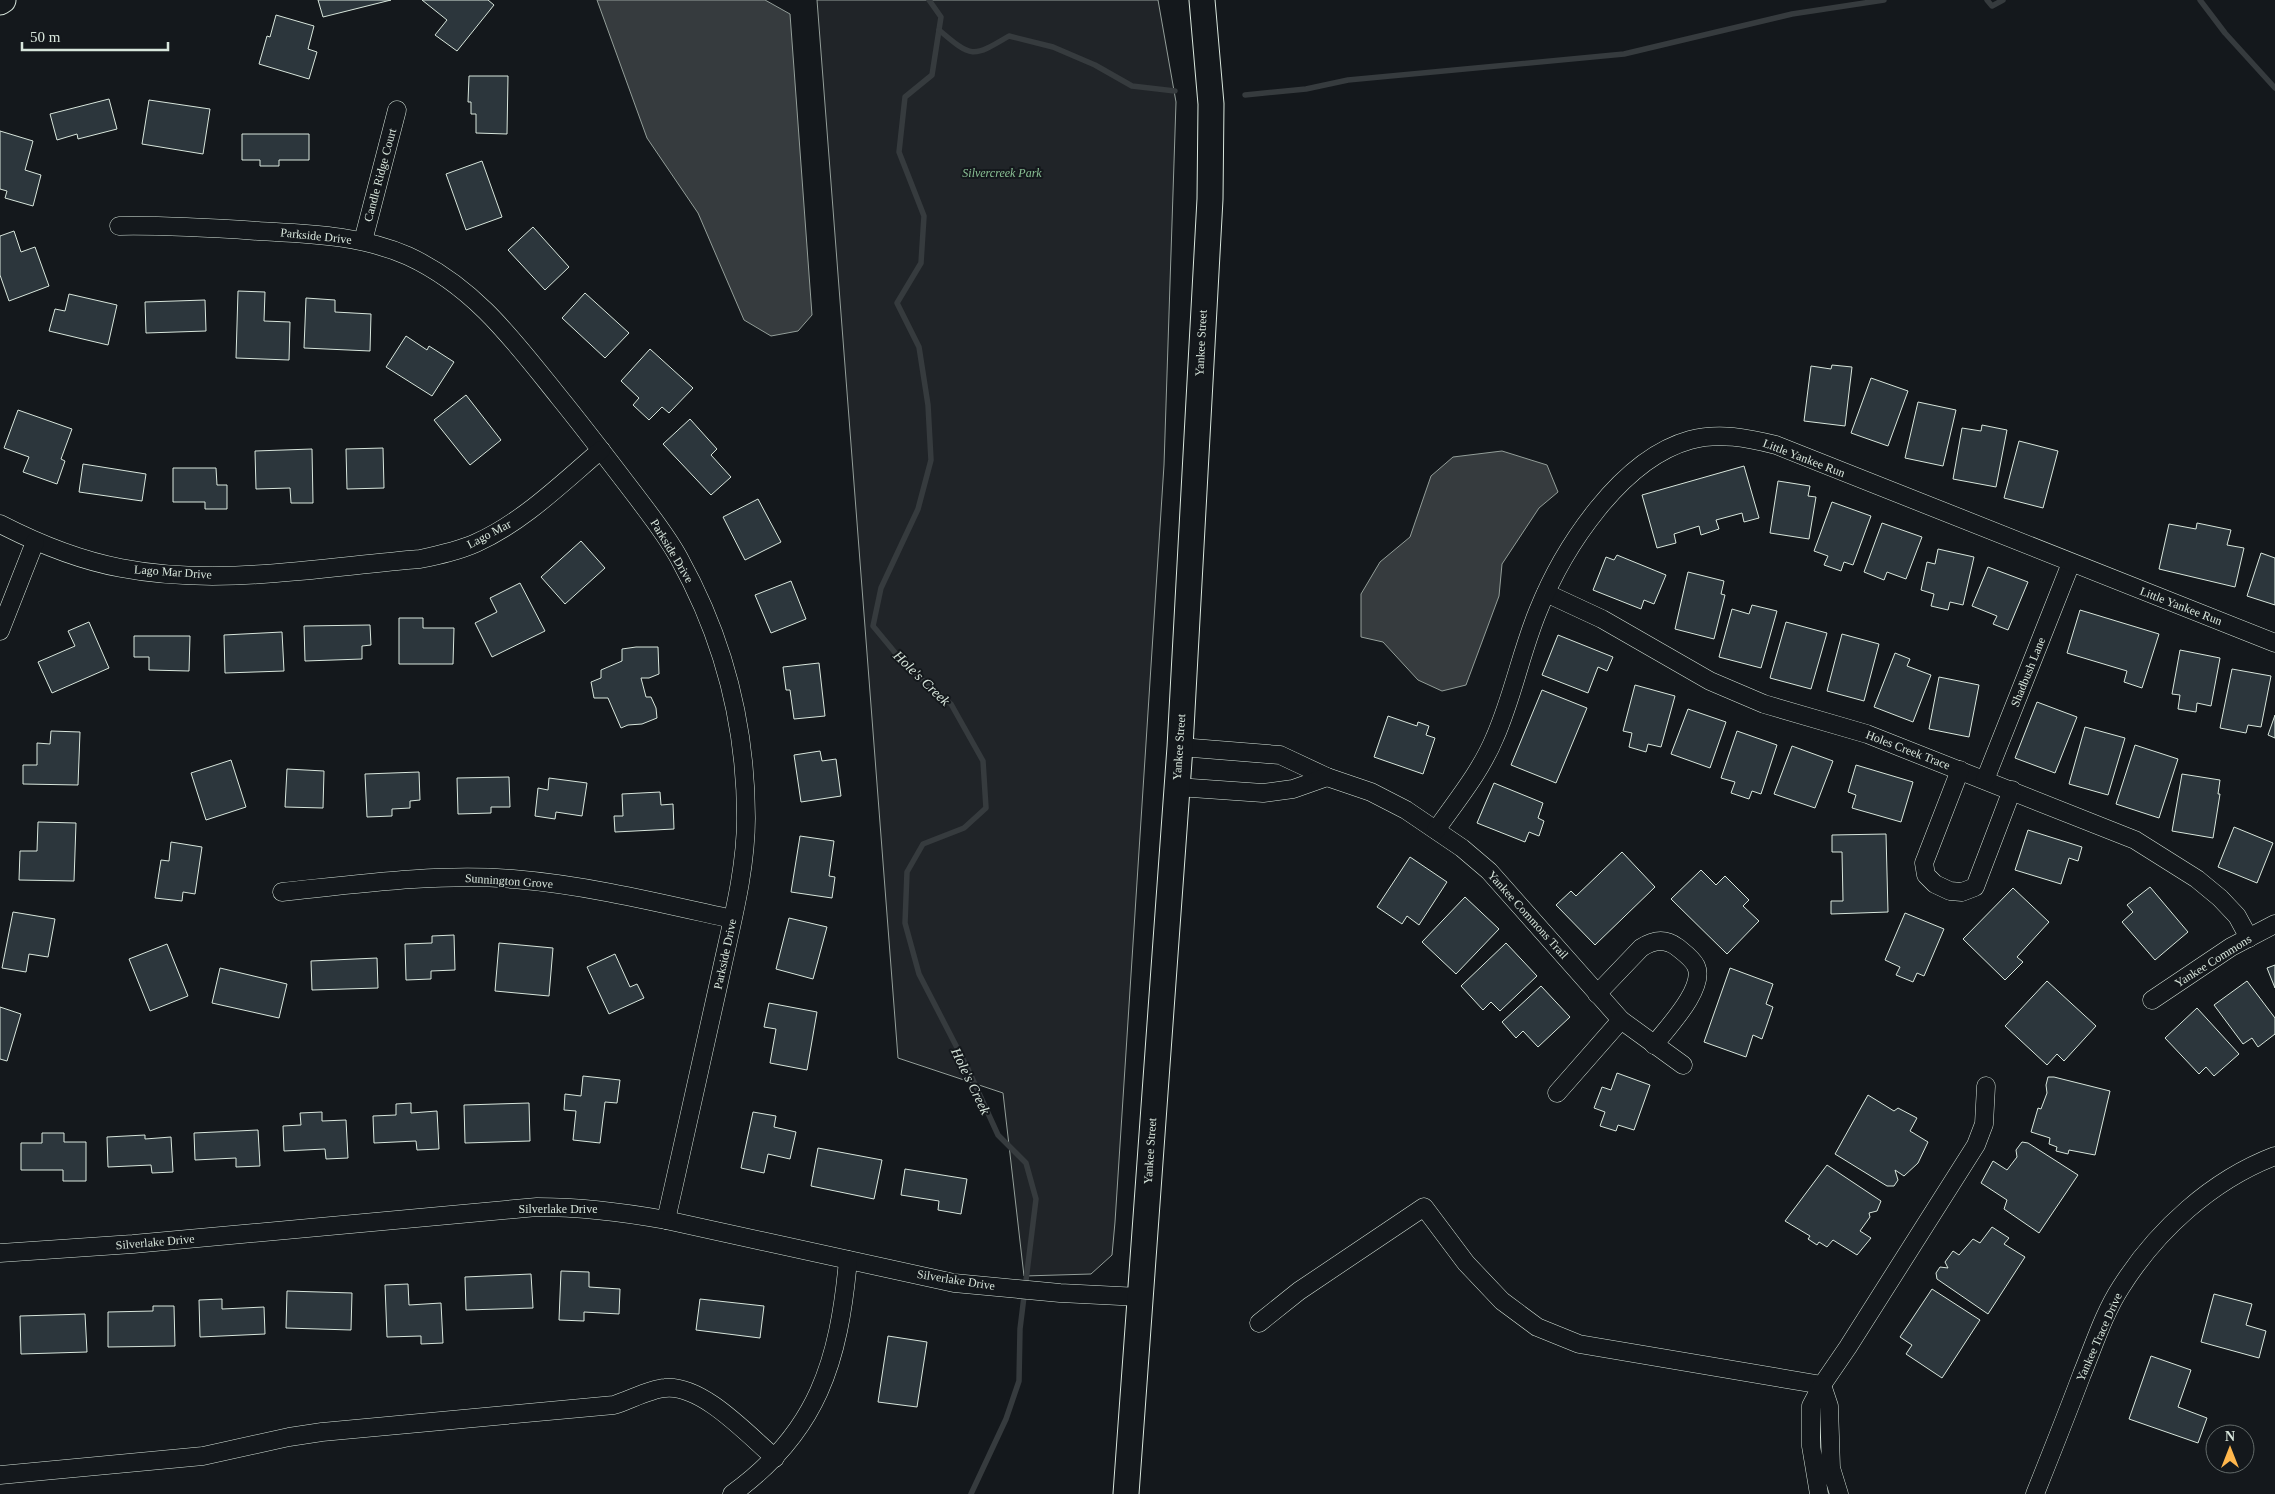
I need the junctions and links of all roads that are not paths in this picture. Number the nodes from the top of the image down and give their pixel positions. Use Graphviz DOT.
graph roads {
  1 [pos="1202,0"];
  2 [pos="398,110"];
  3 [pos="119,226"];
  4 [pos="363,241"];
  5 [pos="601,450"];
  6 [pos="0,524"];
  7 [pos="35,542"];
  8 [pos="2070,563"];
  9 [pos="354,565"];
  10 [pos="1546,593"];
  11 [pos="0,631"];
  12 [pos="2275,643"];
  13 [pos="1180,747"];
  14 [pos="1960,770"];
  15 [pos="1327,777"];
  16 [pos="1984,780"];
  17 [pos="1177,787"];
  18 [pos="2012,790"];
  19 [pos="1436,830"];
  20 [pos="282,892"];
  21 [pos="732,919"];
  22 [pos="2275,924"];
  23 [pos="2249,938"];
  24 [pos="1597,994"];
  25 [pos="2152,1000"];
  26 [pos="1621,1020"];
  27 [pos="1654,1045"];
  28 [pos="1684,1065"];
  29 [pos="1986,1086"];
  30 [pos="1557,1093"];
  31 [pos="2275,1156"];
  32 [pos="666,1220"];
  33 [pos="0,1253"];
  34 [pos="848,1260"];
  35 [pos="1140,1297"];
  36 [pos="1259,1323"];
  37 [pos="1822,1385"];
  38 [pos="775,1458"];
  39 [pos="0,1475"];
  40 [pos="732,1494"];
  41 [pos="1126,1494"];
  42 [pos="1819,1494"];
  43 [pos="1839,1494"];
  44 [pos="2035,1494"];
  1 -- 13 [label="street, Yankee Street"];
  2 -- 4 [label="street, Candle Ridge Court"];
  3 -- 4 [label="street, Parkside Drive"];
  4 -- 5 [label="street, Parkside Drive"];
  5 -- 9 [label="street, Lago Mar"];
  5 -- 21 [label="street, Parkside Drive"];
  6 -- 7 [label="street, Lago Mar Drive"];
  7 -- 9 [label="street, Lago Mar Drive"];
  7 -- 11 [label="street"];
  8 -- 10 [label="street, Little Yankee Run"];
  8 -- 12 [label="street, Little Yankee Run"];
  8 -- 16 [label="street, Shadbush Lane"];
  10 -- 14 [label="street, Holes Creek Trace"];
  10 -- 19 [label="street, Little Yankee Run"];
  13 -- 15 [label="street, Yankee Commons Trail"];
  13 -- 17 [label="street, Yankee Street"];
  14 -- 16 [label="street, Holes Creek Trace"];
  14 -- 18 [label="street"];
  15 -- 17 [label="street"];
  15 -- 19 [label="street, Yankee Commons Trail"];
  16 -- 18 [label="street, Holes Creek Trace"];
  17 -- 35 [label="street, Yankee Street"];
  18 -- 23 [label="street, Holes Creek Trace"];
  19 -- 24 [label="street, Yankee Commons Trail"];
  20 -- 21 [label="street, Sunnington Grove"];
  21 -- 32 [label="street, Parkside Drive"];
  22 -- 23 [label="street, Yankee Commons"];
  23 -- 25 [label="street, Yankee Commons"];
  24 -- 26 [label="street, Yankee Commons Trail"];
  24 -- 27 [label="street"];
  26 -- 27 [label="street, Yankee Commons Trail"];
  26 -- 30 [label="street"];
  27 -- 28 [label="street, Yankee Commons Trail"];
  29 -- 37 [label="street"];
  31 -- 44 [label="street, Yankee Trace Drive"];
  32 -- 33 [label="street, Silverlake Drive"];
  32 -- 34 [label="street, Silverlake Drive"];
  34 -- 35 [label="street, Silverlake Drive"];
  34 -- 38 [label="street"];
  35 -- 41 [label="street, Yankee Street"];
  36 -- 37 [label="street"];
  37 -- 42 [label="street"];
  37 -- 43 [label="street"];
  38 -- 39 [label="street"];
  38 -- 40 [label="street"];
}
